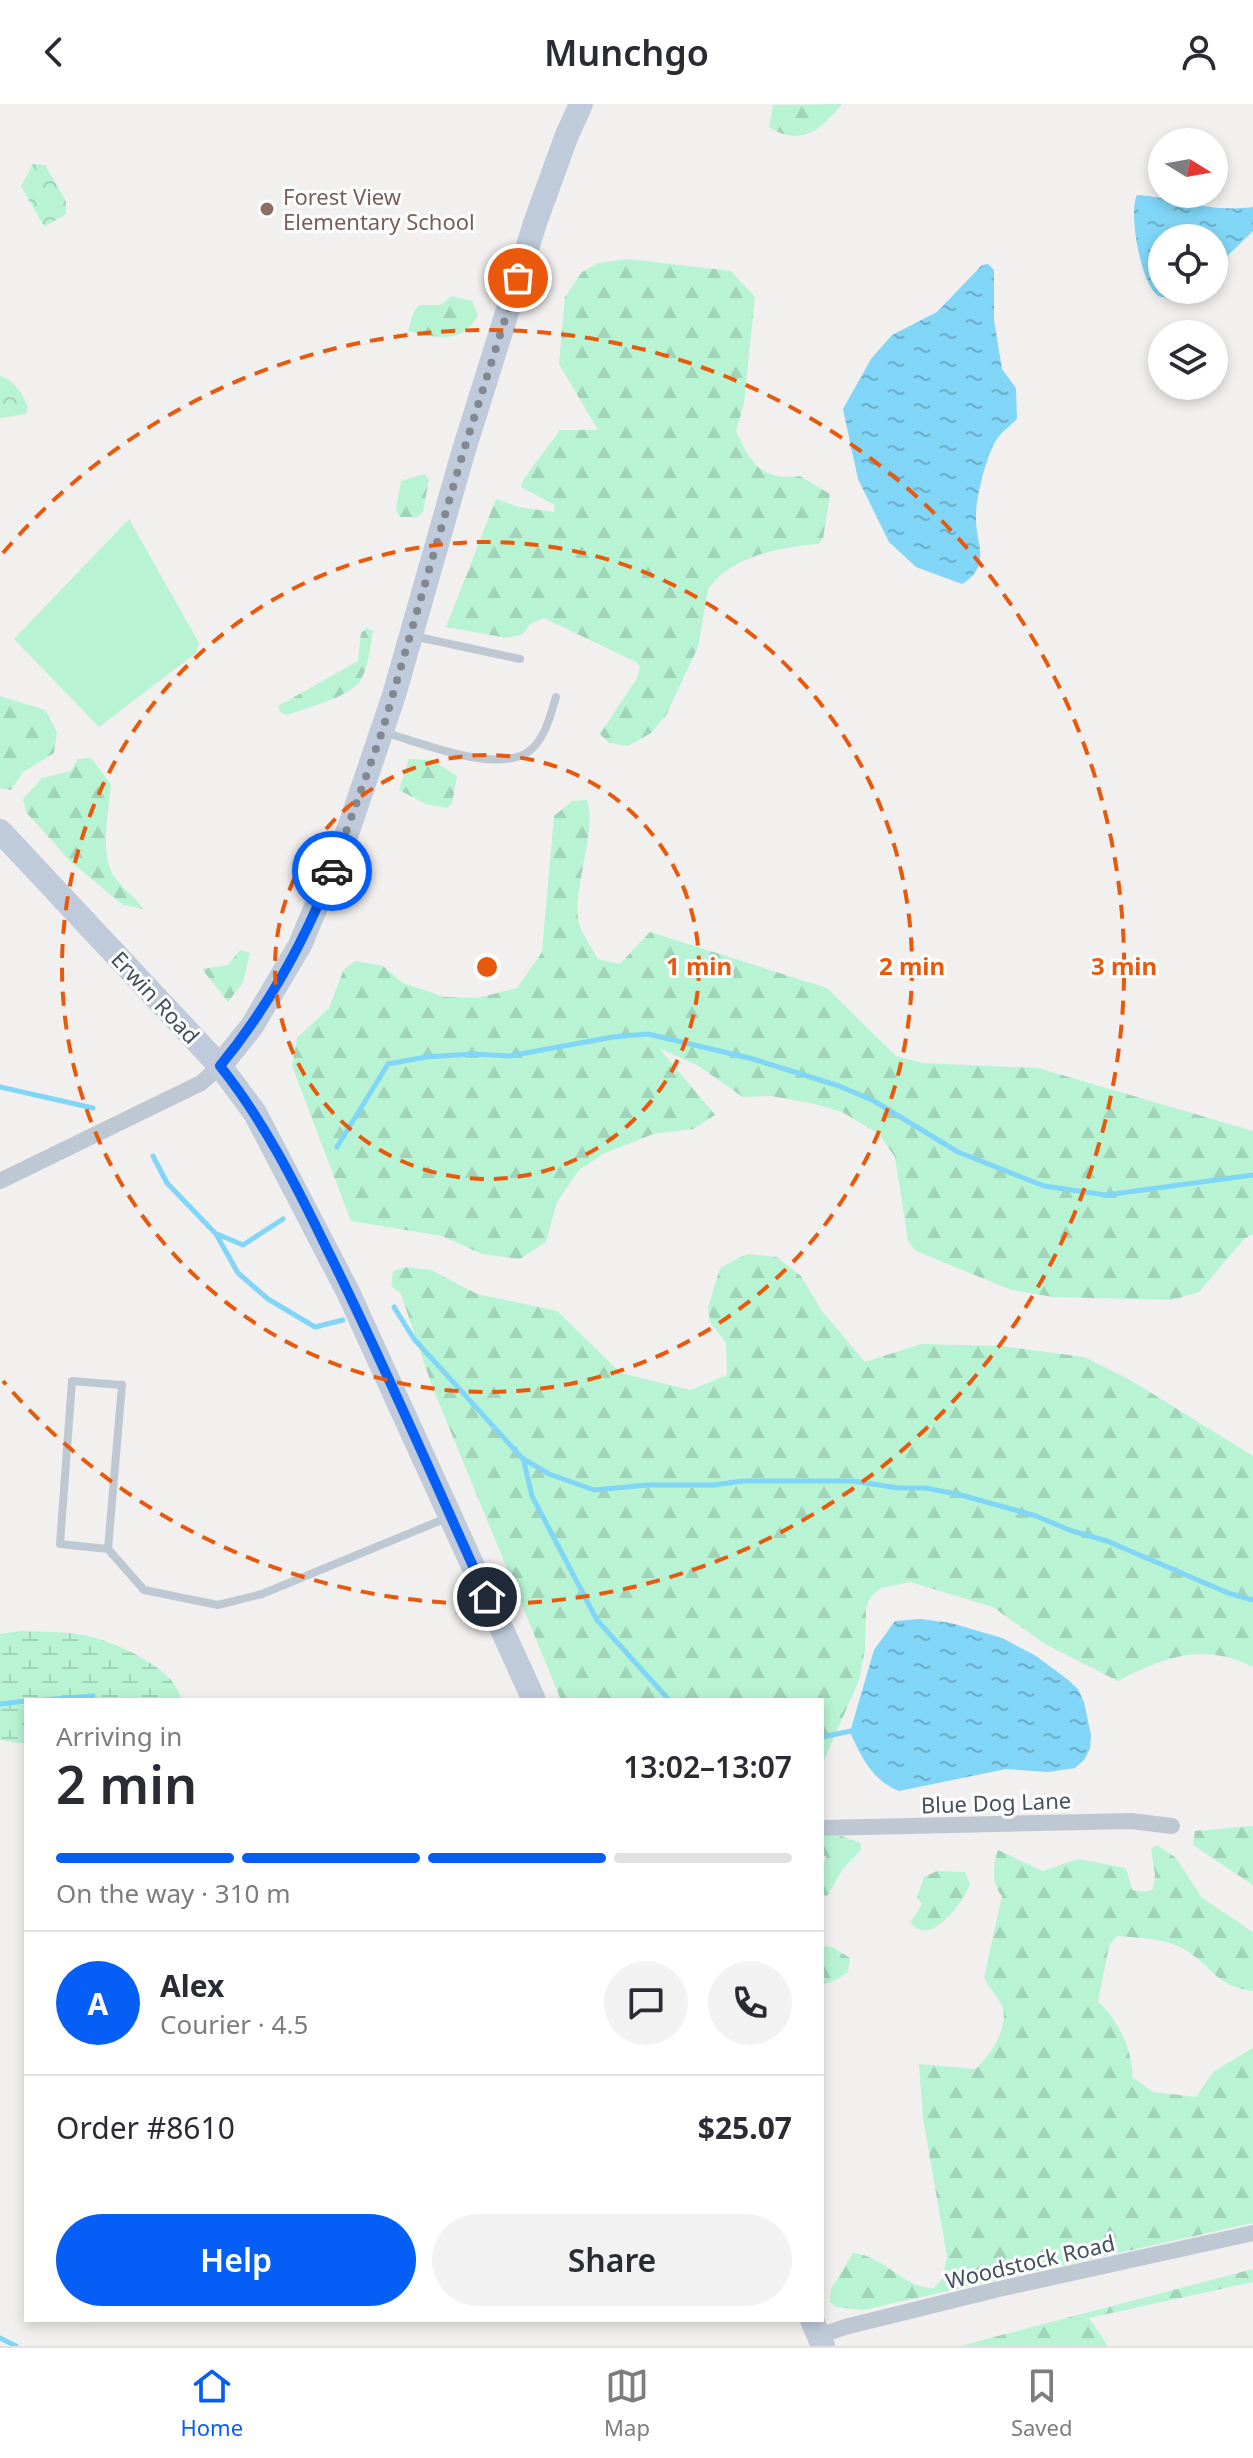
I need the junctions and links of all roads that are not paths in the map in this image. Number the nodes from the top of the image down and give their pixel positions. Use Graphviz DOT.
graph roads {
  1 [pos="581,104"];
  2 [pos="412,636"];
  3 [pos="520,659"];
  4 [pos="556,697"];
  5 [pos="382,732"];
  6 [pos="0,831"];
  7 [pos="220,1066"];
  8 [pos="0,1181"];
  9 [pos="450,1516"];
  10 [pos="108,1549"];
  11 [pos="533,1698"];
  12 [pos="1172,1826"];
  13 [pos="824,1828"];
  14 [pos="1253,2233"];
  15 [pos="818,2334"];
  1 -- 2 [label="street"];
  2 -- 3 [label="lane"];
  2 -- 5 [label="street"];
  4 -- 5 [label="lane"];
  5 -- 7 [label="street"];
  6 -- 7 [label="street, Erwin Road"];
  7 -- 8 [label="street"];
  7 -- 9 [label="street, Erwin Road"];
  9 -- 10 [label="lane"];
  9 -- 11 [label="street, Erwin Road"];
  10 -- 10 [label="lane"];
  12 -- 13 [label="street, Blue Dog Lane"];
  14 -- 15 [label="street, Woodstock Road"];
}
